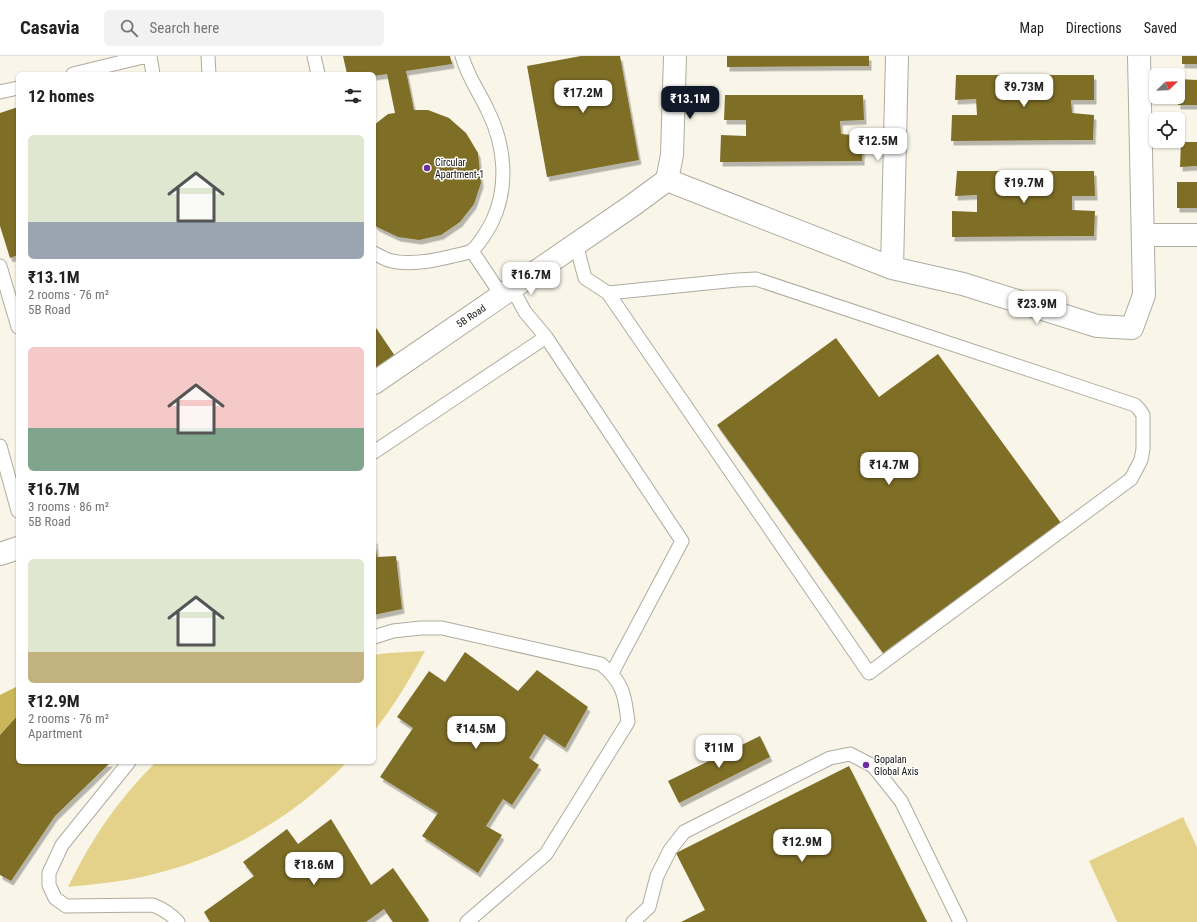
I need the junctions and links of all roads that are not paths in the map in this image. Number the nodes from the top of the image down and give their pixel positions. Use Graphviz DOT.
graph roads {
  1 [pos="148,56"];
  2 [pos="208,56"];
  3 [pos="314,56"];
  4 [pos="462,56"];
  5 [pos="675,56"];
  6 [pos="897,56"];
  7 [pos="1139,56"];
  8 [pos="81,72"];
  9 [pos="152,72"];
  10 [pos="209,72"];
  11 [pos="318,72"];
  12 [pos="16,88"];
  13 [pos="0,92"];
  14 [pos="667,180"];
  15 [pos="1143,235"];
  16 [pos="1197,235"];
  17 [pos="576,244"];
  18 [pos="472,251"];
  19 [pos="376,254"];
  20 [pos="0,266"];
  21 [pos="892,268"];
  22 [pos="12,285"];
  23 [pos="507,292"];
  24 [pos="608,293"];
  25 [pos="16,313"];
  26 [pos="546,337"];
  27 [pos="376,382"];
  28 [pos="0,446"];
  29 [pos="376,451"];
  30 [pos="16,504"];
  31 [pos="16,549"];
  32 [pos="0,554"];
  33 [pos="376,636"];
  34 [pos="612,673"];
  35 [pos="127,764"];
  36 [pos="178,922"];
  37 [pos="467,922"];
  38 [pos="633,922"];
  39 [pos="960,922"];
  1 -- 8 [label="lane"];
  1 -- 9 [label="lane"];
  2 -- 10 [label="lane"];
  3 -- 11 [label="lane"];
  4 -- 18 [label="lane"];
  5 -- 14 [label="street"];
  6 -- 21 [label="street"];
  7 -- 15 [label="street"];
  12 -- 13 [label="lane"];
  14 -- 17 [label="street, 5B Road"];
  14 -- 21 [label="street"];
  15 -- 16 [label="street"];
  15 -- 21 [label="street"];
  17 -- 23 [label="street, 5B Road"];
  17 -- 24 [label="lane"];
  18 -- 19 [label="lane"];
  18 -- 23 [label="lane"];
  20 -- 22 [label="lane"];
  22 -- 25 [label="lane"];
  23 -- 26 [label="lane"];
  23 -- 27 [label="street, 5B Road"];
  24 -- 24 [label="lane"];
  26 -- 29 [label="lane"];
  26 -- 34 [label="lane"];
  28 -- 30 [label="lane"];
  31 -- 32 [label="street"];
  33 -- 34 [label="lane"];
  34 -- 37 [label="lane"];
  35 -- 36 [label="lane"];
  38 -- 39 [label="lane"];
}
